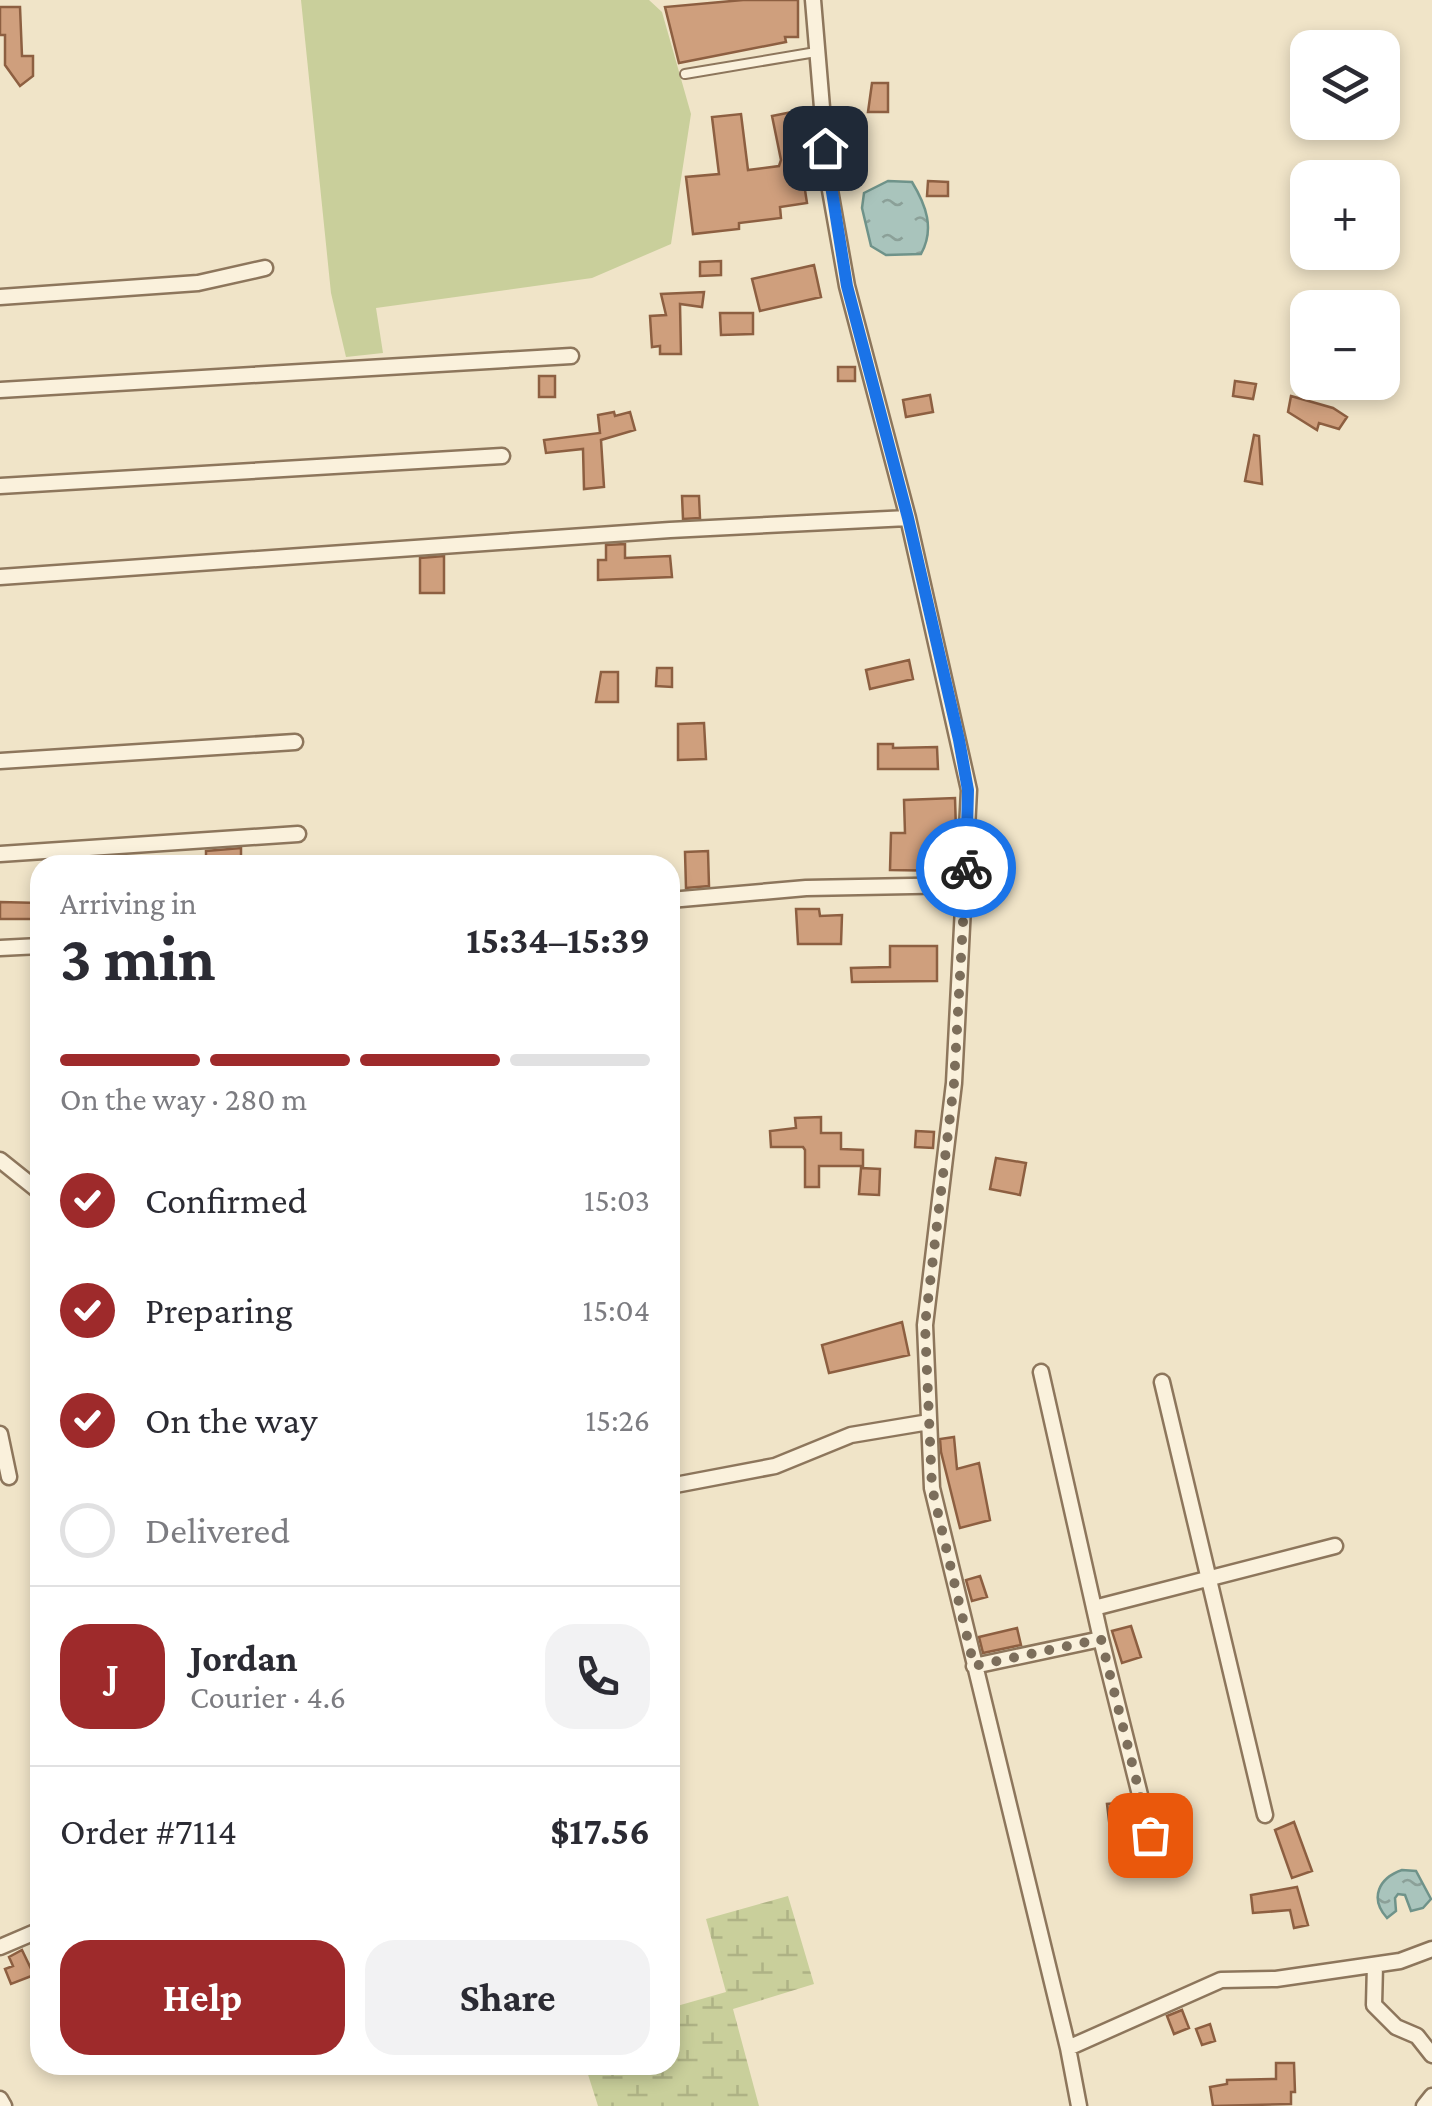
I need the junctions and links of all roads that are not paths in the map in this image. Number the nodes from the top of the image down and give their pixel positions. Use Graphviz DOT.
graph roads {
  1 [pos="813,0"];
  2 [pos="816,52"];
  3 [pos="685,74"];
  4 [pos="265,268"];
  5 [pos="0,296"];
  6 [pos="571,356"];
  7 [pos="0,390"];
  8 [pos="502,456"];
  9 [pos="0,486"];
  10 [pos="908,518"];
  11 [pos="0,576"];
  12 [pos="295,742"];
  13 [pos="0,762"];
  14 [pos="298,834"];
  15 [pos="0,854"];
  16 [pos="964,885"];
  17 [pos="680,899"];
  18 [pos="30,946"];
  19 [pos="0,948"];
  20 [pos="0,1160"];
  21 [pos="30,1184"];
  22 [pos="1041,1372"];
  23 [pos="1162,1382"];
  24 [pos="929,1422"];
  25 [pos="0,1434"];
  26 [pos="8,1476"];
  27 [pos="680,1484"];
  28 [pos="1335,1546"];
  29 [pos="1210,1578"];
  30 [pos="1094,1608"];
  31 [pos="1101,1639"];
  32 [pos="974,1666"];
  33 [pos="1265,1815"];
  34 [pos="1150,1835"];
  35 [pos="30,1934"];
  36 [pos="0,1947"];
  37 [pos="1432,1948"];
  38 [pos="1375,1964"];
  39 [pos="1068,2048"];
  40 [pos="1432,2055"];
  41 [pos="1432,2096"];
  42 [pos="0,2099"];
  43 [pos="4,2106"];
  44 [pos="1079,2106"];
  45 [pos="1424,2106"];
  1 -- 2 [label="street"];
  2 -- 3 [label="lane"];
  2 -- 10 [label="street"];
  4 -- 5 [label="street"];
  6 -- 7 [label="street"];
  8 -- 9 [label="street"];
  10 -- 11 [label="street"];
  10 -- 16 [label="street"];
  12 -- 13 [label="street"];
  14 -- 15 [label="street"];
  16 -- 17 [label="street"];
  16 -- 24 [label="street"];
  18 -- 19 [label="street"];
  20 -- 21 [label="street"];
  22 -- 30 [label="street"];
  23 -- 29 [label="street"];
  24 -- 27 [label="street"];
  24 -- 32 [label="street"];
  25 -- 26 [label="street"];
  28 -- 29 [label="street"];
  29 -- 30 [label="street"];
  29 -- 33 [label="street"];
  30 -- 31 [label="street"];
  31 -- 32 [label="street"];
  31 -- 34 [label="street"];
  32 -- 39 [label="street"];
  35 -- 36 [label="street"];
  37 -- 38 [label="street"];
  38 -- 39 [label="street"];
  38 -- 40 [label="street"];
  39 -- 44 [label="street"];
  41 -- 45 [label="street"];
  42 -- 43 [label="street"];
}
